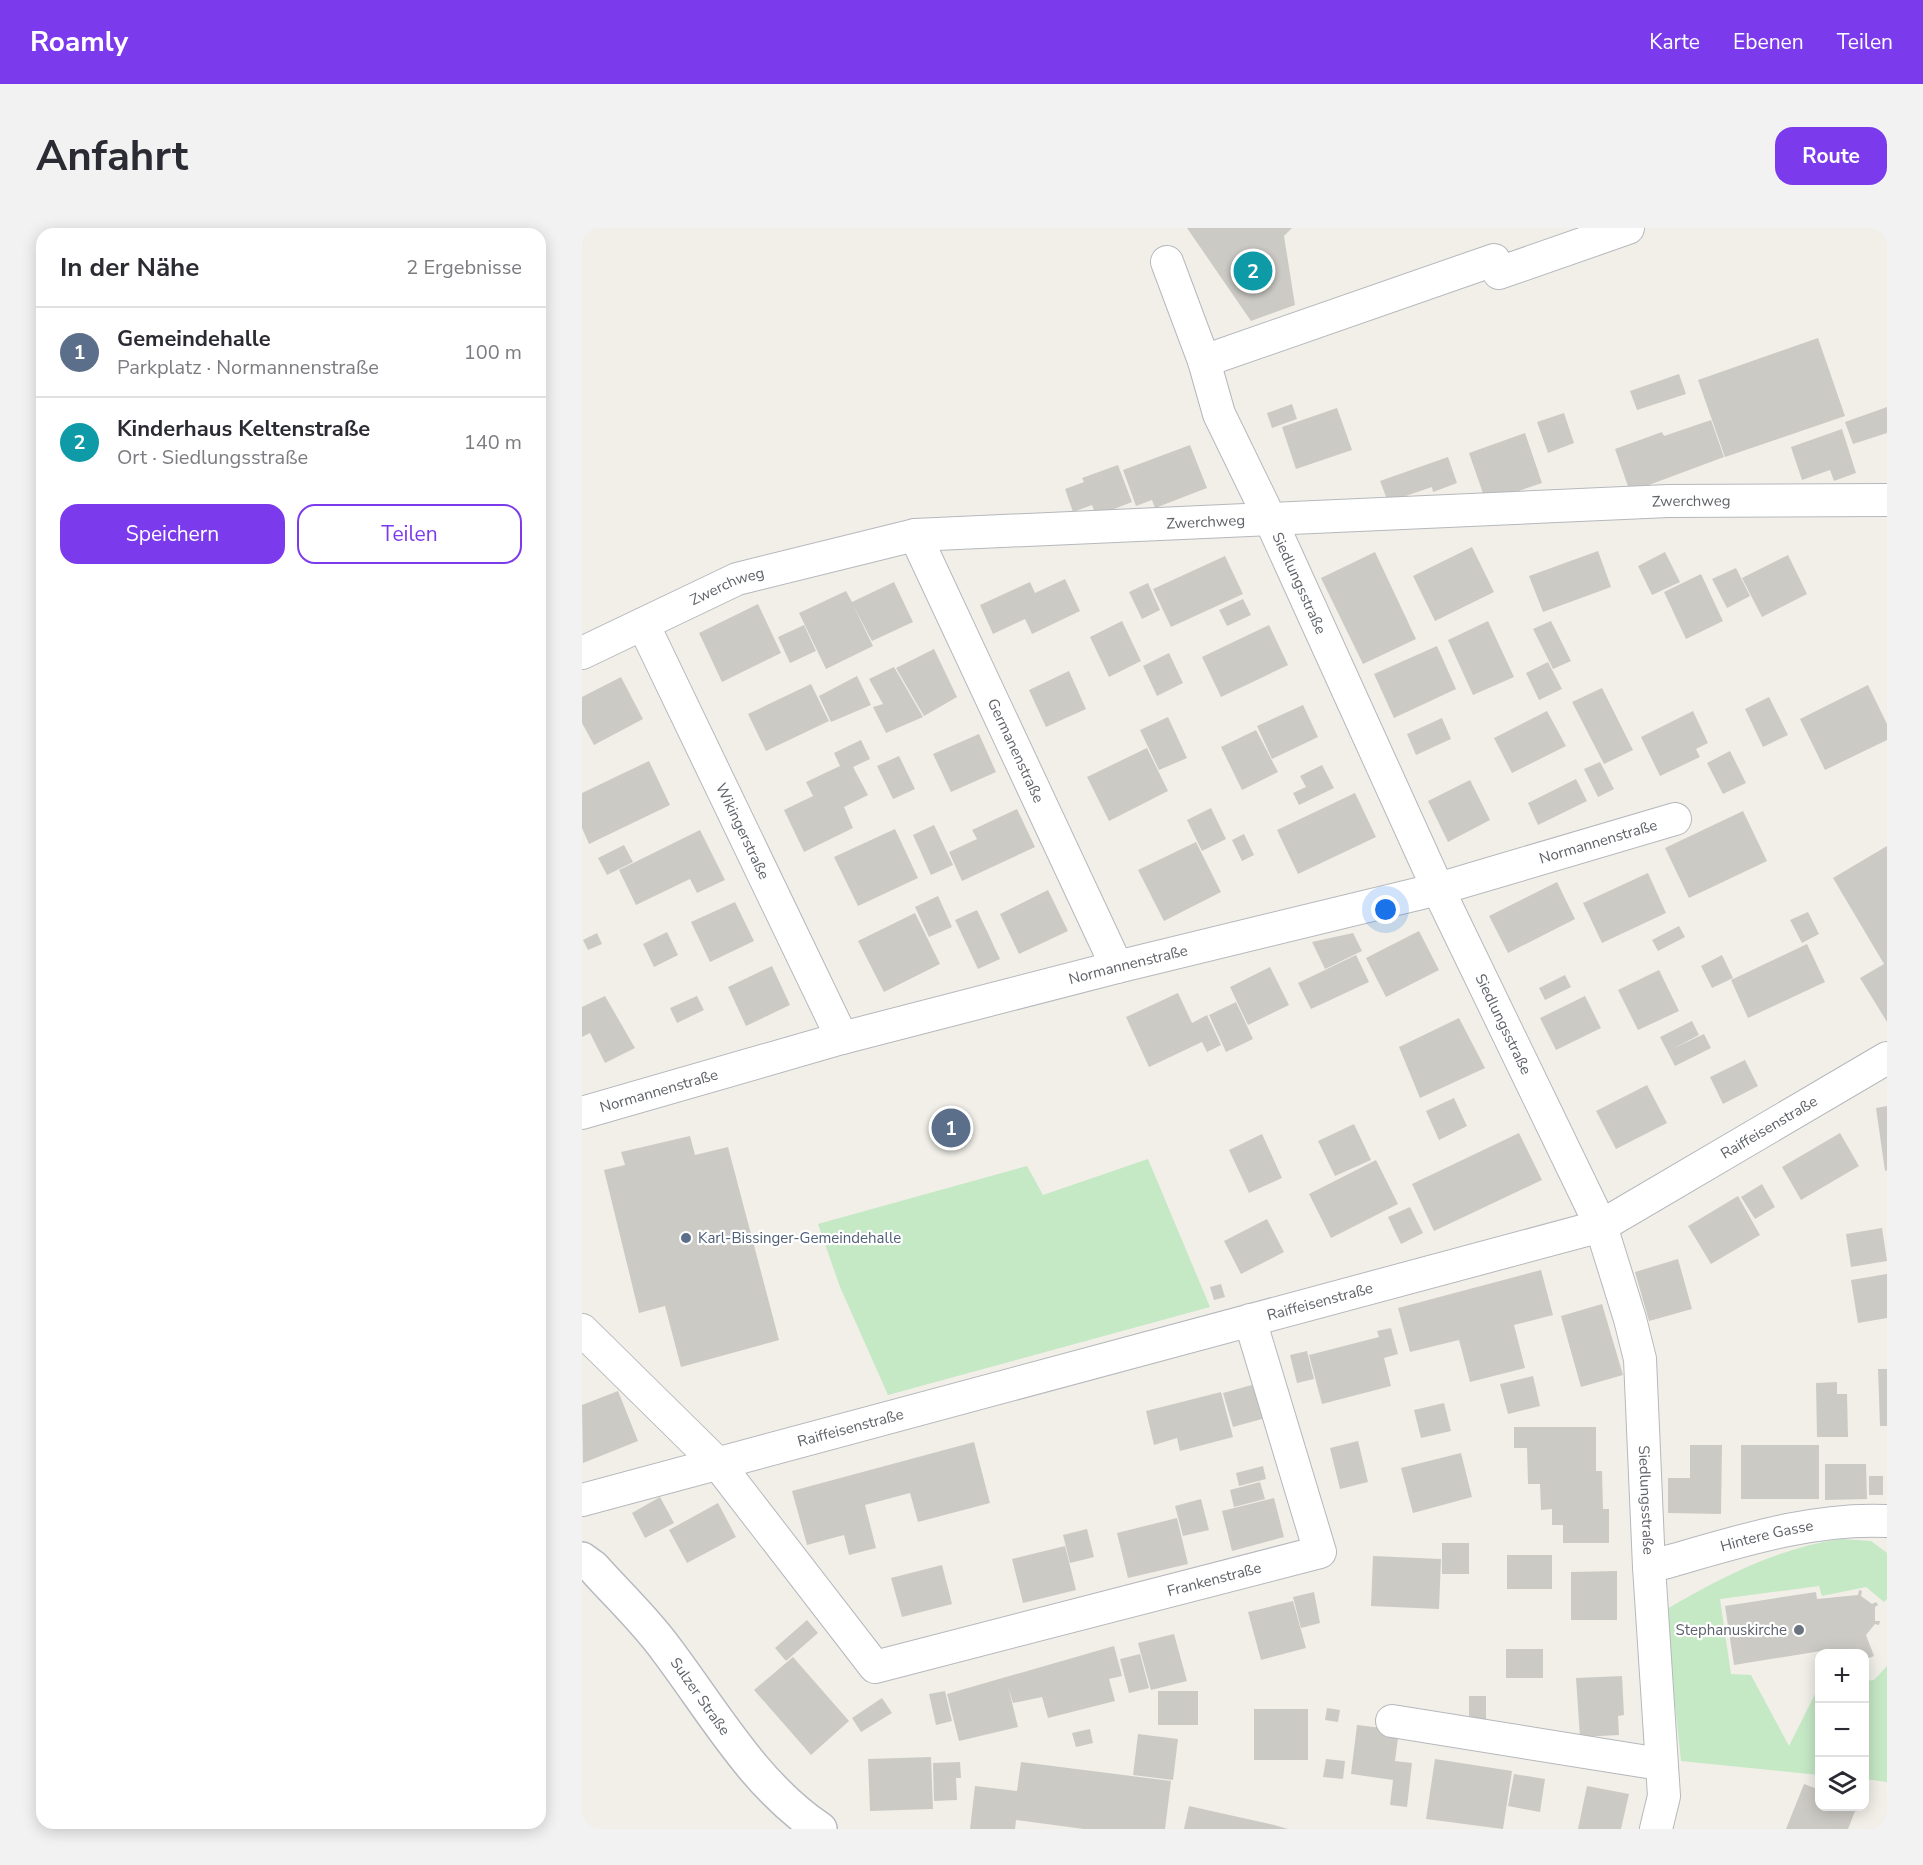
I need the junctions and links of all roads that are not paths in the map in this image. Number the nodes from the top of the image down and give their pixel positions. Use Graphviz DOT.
graph roads {
  1 [pos="1628,228"];
  2 [pos="1167,262"];
  3 [pos="1204,361"];
  4 [pos="1887,500"];
  5 [pos="1271,521"];
  6 [pos="915,535"];
  7 [pos="643,624"];
  8 [pos="582,653"];
  9 [pos="1675,819"];
  10 [pos="1438,889"];
  11 [pos="1117,967"];
  12 [pos="842,1038"];
  13 [pos="1887,1058"];
  14 [pos="582,1113"];
  15 [pos="1601,1226"];
  16 [pos="1250,1320"];
  17 [pos="582,1330"];
  18 [pos="719,1465"];
  19 [pos="582,1500"];
  20 [pos="1887,1521"];
  21 [pos="582,1559"];
  22 [pos="1649,1567"];
  23 [pos="1392,1721"];
  24 [pos="1660,1764"];
  25 [pos="820,1829"];
  26 [pos="1656,1829"];
  1 -- 3 [label="street"];
  2 -- 3 [label="street, Siedlungsstraße"];
  3 -- 5 [label="street, Siedlungsstraße"];
  4 -- 5 [label="street, Zwerchweg"];
  5 -- 6 [label="street, Zwerchweg"];
  5 -- 10 [label="street, Siedlungsstraße"];
  6 -- 7 [label="street, Zwerchweg"];
  6 -- 11 [label="street, Germanenstraße"];
  7 -- 8 [label="street, Zwerchweg"];
  7 -- 12 [label="street, Wikingerstraße"];
  9 -- 10 [label="street, Normannenstraße"];
  10 -- 11 [label="street, Normannenstraße"];
  10 -- 15 [label="street, Siedlungsstraße"];
  11 -- 12 [label="street, Normannenstraße"];
  12 -- 14 [label="street, Normannenstraße"];
  13 -- 15 [label="street, Raiffeisenstraße"];
  15 -- 16 [label="street, Raiffeisenstraße"];
  15 -- 22 [label="street, Siedlungsstraße"];
  16 -- 18 [label="street, Raiffeisenstraße"];
  16 -- 18 [label="street, Frankenstraße"];
  17 -- 18 [label="street"];
  18 -- 19 [label="street, Raiffeisenstraße"];
  20 -- 22 [label="street, Hintere Gasse"];
  21 -- 25 [label="main road, Sulzer Straße"];
  22 -- 24 [label="street, Siedlungsstraße"];
  23 -- 24 [label="street"];
  24 -- 26 [label="street, Siedlungsstraße"];
}
